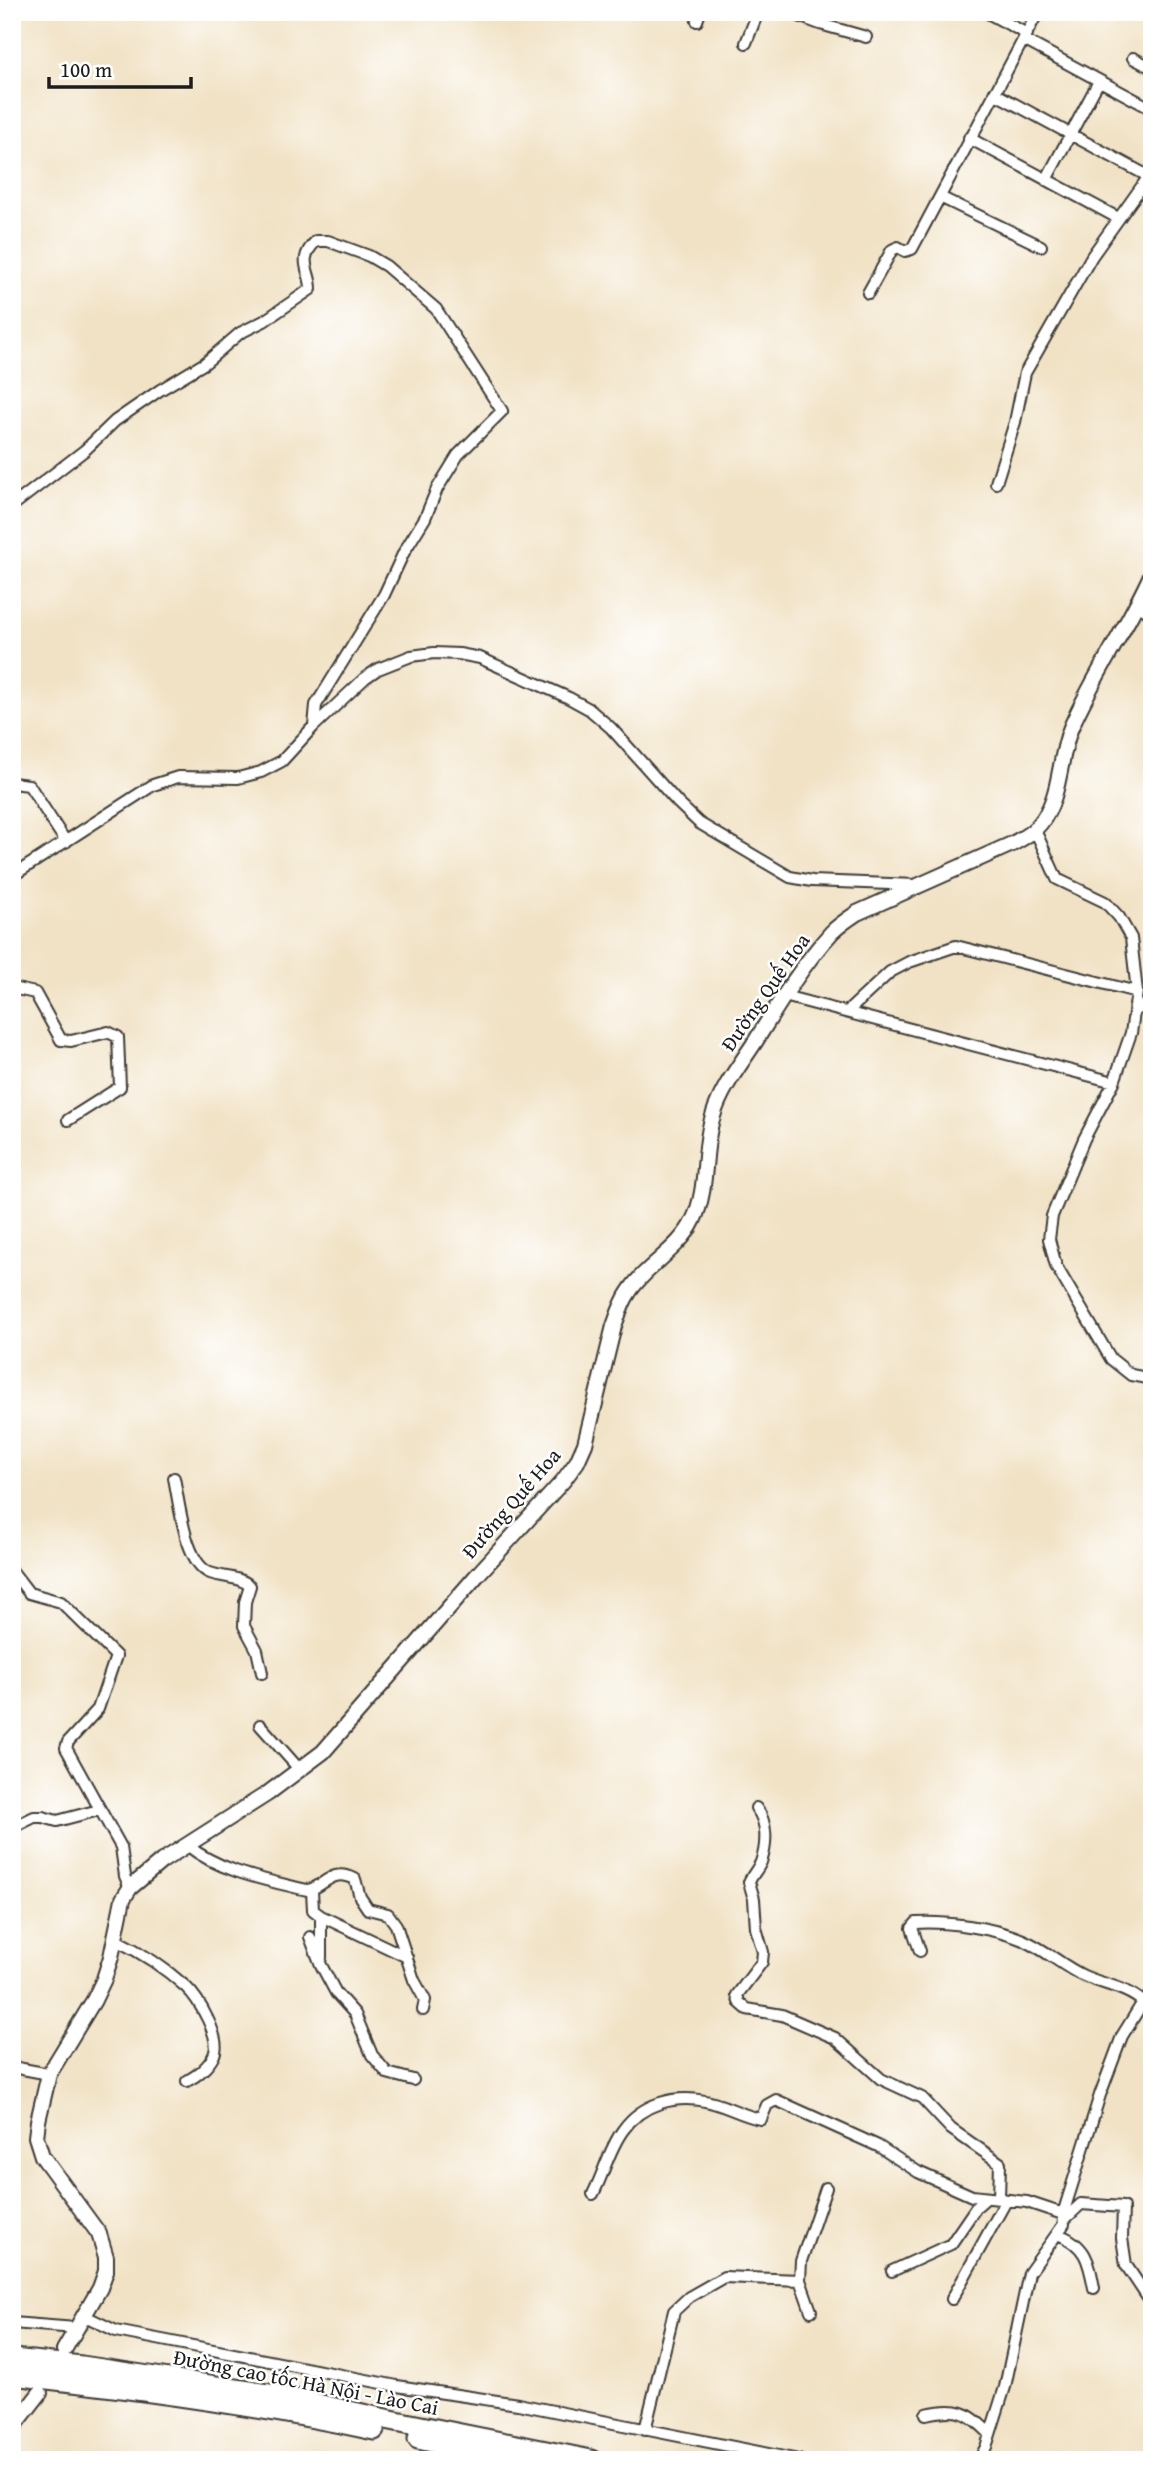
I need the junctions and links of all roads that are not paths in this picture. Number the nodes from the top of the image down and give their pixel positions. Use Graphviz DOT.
graph roads {
  1 [pos="758,12"];
  2 [pos="788,12"];
  3 [pos="826,12"];
  4 [pos="986,12"];
  5 [pos="1038,12"];
  6 [pos="820,24"];
  7 [pos="866,37"];
  8 [pos="1025,37"];
  9 [pos="746,43"];
  10 [pos="1133,58"];
  11 [pos="1152,68"];
  12 [pos="1099,81"];
  13 [pos="994,93"];
  14 [pos="1152,109"];
  15 [pos="1070,134"];
  16 [pos="969,138"];
  17 [pos="1150,174"];
  18 [pos="1046,180"];
  19 [pos="940,197"];
  20 [pos="1118,218"];
  21 [pos="1041,246"];
  22 [pos="869,293"];
  23 [pos="996,484"];
  24 [pos="12,506"];
  25 [pos="1152,573"];
  26 [pos="1138,605"];
  27 [pos="1152,615"];
  28 [pos="314,726"];
  29 [pos="12,783"];
  30 [pos="1035,830"];
  31 [pos="66,842"];
  32 [pos="12,876"];
  33 [pos="923,885"];
  34 [pos="12,988"];
  35 [pos="1137,992"];
  36 [pos="784,996"];
  37 [pos="1152,1002"];
  38 [pos="1136,1010"];
  39 [pos="847,1012"];
  40 [pos="1114,1082"];
  41 [pos="68,1120"];
  42 [pos="1152,1379"];
  43 [pos="174,1478"];
  44 [pos="12,1571"];
  45 [pos="262,1673"];
  46 [pos="260,1725"];
  47 [pos="300,1770"];
  48 [pos="756,1808"];
  49 [pos="99,1810"];
  50 [pos="12,1828"];
  51 [pos="187,1845"];
  52 [pos="130,1888"];
  53 [pos="312,1890"];
  54 [pos="321,1916"];
  55 [pos="310,1937"];
  56 [pos="114,1939"];
  57 [pos="920,1951"];
  58 [pos="407,1957"];
  59 [pos="321,1965"];
  60 [pos="1147,2000"];
  61 [pos="423,2010"];
  62 [pos="12,2067"];
  63 [pos="49,2074"];
  64 [pos="413,2080"];
  65 [pos="187,2081"];
  66 [pos="826,2188"];
  67 [pos="593,2194"];
  68 [pos="985,2199"];
  69 [pos="1002,2199"];
  70 [pos="1064,2217"];
  71 [pos="1058,2234"];
  72 [pos="892,2271"];
  73 [pos="800,2280"];
  74 [pos="1094,2288"];
  75 [pos="952,2299"];
  76 [pos="1152,2304"];
  77 [pos="811,2311"];
  78 [pos="81,2322"];
  79 [pos="12,2323"];
  80 [pos="64,2350"];
  81 [pos="12,2359"];
  82 [pos="12,2375"];
  83 [pos="40,2393"];
  84 [pos="926,2414"];
  85 [pos="12,2429"];
  86 [pos="645,2430"];
  87 [pos="990,2434"];
  88 [pos="516,2460"];
  89 [pos="591,2460"];
  90 [pos="799,2460"];
  91 [pos="979,2460"];
  1 -- 9 [label="street"];
  2 -- 6 [label="street"];
  3 -- 6 [label="street"];
  4 -- 8 [label="street"];
  5 -- 8 [label="street"];
  6 -- 7 [label="street"];
  8 -- 12 [label="street"];
  8 -- 13 [label="street"];
  10 -- 11 [label="street"];
  12 -- 14 [label="street"];
  12 -- 15 [label="street"];
  13 -- 15 [label="street"];
  13 -- 16 [label="street"];
  15 -- 17 [label="street"];
  15 -- 18 [label="street"];
  16 -- 18 [label="street"];
  16 -- 19 [label="street"];
  17 -- 20 [label="street"];
  18 -- 20 [label="street"];
  19 -- 21 [label="street"];
  19 -- 22 [label="street"];
  20 -- 23 [label="street"];
  24 -- 28 [label="street"];
  25 -- 26 [label="street, Đường Quế Hoa"];
  26 -- 27 [label="street"];
  26 -- 30 [label="street, Đường Quế Hoa"];
  28 -- 31 [label="street"];
  28 -- 33 [label="street"];
  29 -- 31 [label="street"];
  30 -- 33 [label="street, Đường Quế Hoa"];
  30 -- 35 [label="street"];
  31 -- 32 [label="street"];
  33 -- 36 [label="street, Đường Quế Hoa"];
  34 -- 41 [label="street"];
  35 -- 38 [label="street"];
  35 -- 39 [label="street"];
  36 -- 39 [label="street"];
  36 -- 47 [label="street, Đường Quế Hoa"];
  37 -- 38 [label="street"];
  38 -- 40 [label="street"];
  39 -- 40 [label="street"];
  40 -- 42 [label="street"];
  43 -- 45 [label="street"];
  44 -- 49 [label="street"];
  46 -- 47 [label="street"];
  47 -- 51 [label="street, Đường Quế Hoa"];
  48 -- 69 [label="street"];
  49 -- 50 [label="street"];
  49 -- 52 [label="street"];
  51 -- 52 [label="street, Đường Quế Hoa"];
  51 -- 53 [label="street"];
  52 -- 56 [label="street, Đường Quế Hoa"];
  53 -- 54 [label="street"];
  53 -- 58 [label="street"];
  54 -- 58 [label="street"];
  54 -- 59 [label="street"];
  55 -- 59 [label="street"];
  56 -- 63 [label="street, Đường Quế Hoa"];
  56 -- 65 [label="street"];
  57 -- 60 [label="street"];
  58 -- 61 [label="street"];
  59 -- 64 [label="street"];
  60 -- 70 [label="street"];
  62 -- 63 [label="street"];
  63 -- 78 [label="street, Đường Quế Hoa"];
  66 -- 73 [label="street"];
  67 -- 68 [label="street"];
  68 -- 69 [label="street"];
  68 -- 72 [label="street"];
  69 -- 70 [label="street"];
  69 -- 75 [label="street"];
  70 -- 71 [label="street"];
  70 -- 76 [label="street"];
  71 -- 74 [label="street"];
  71 -- 87 [label="street"];
  73 -- 77 [label="street"];
  73 -- 86 [label="street"];
  78 -- 79 [label="street"];
  78 -- 80 [label="street, Đường Quế Hoa"];
  78 -- 86 [label="street"];
  81 -- 89 [label="highway, Đường cao tốc Hà Nội - Lào Cai"];
  82 -- 88 [label="highway, Đường cao tốc Hà Nội - Lào Cai"];
  83 -- 85 [label="street"];
  84 -- 87 [label="street"];
  86 -- 90 [label="street"];
  87 -- 91 [label="street"];
}
